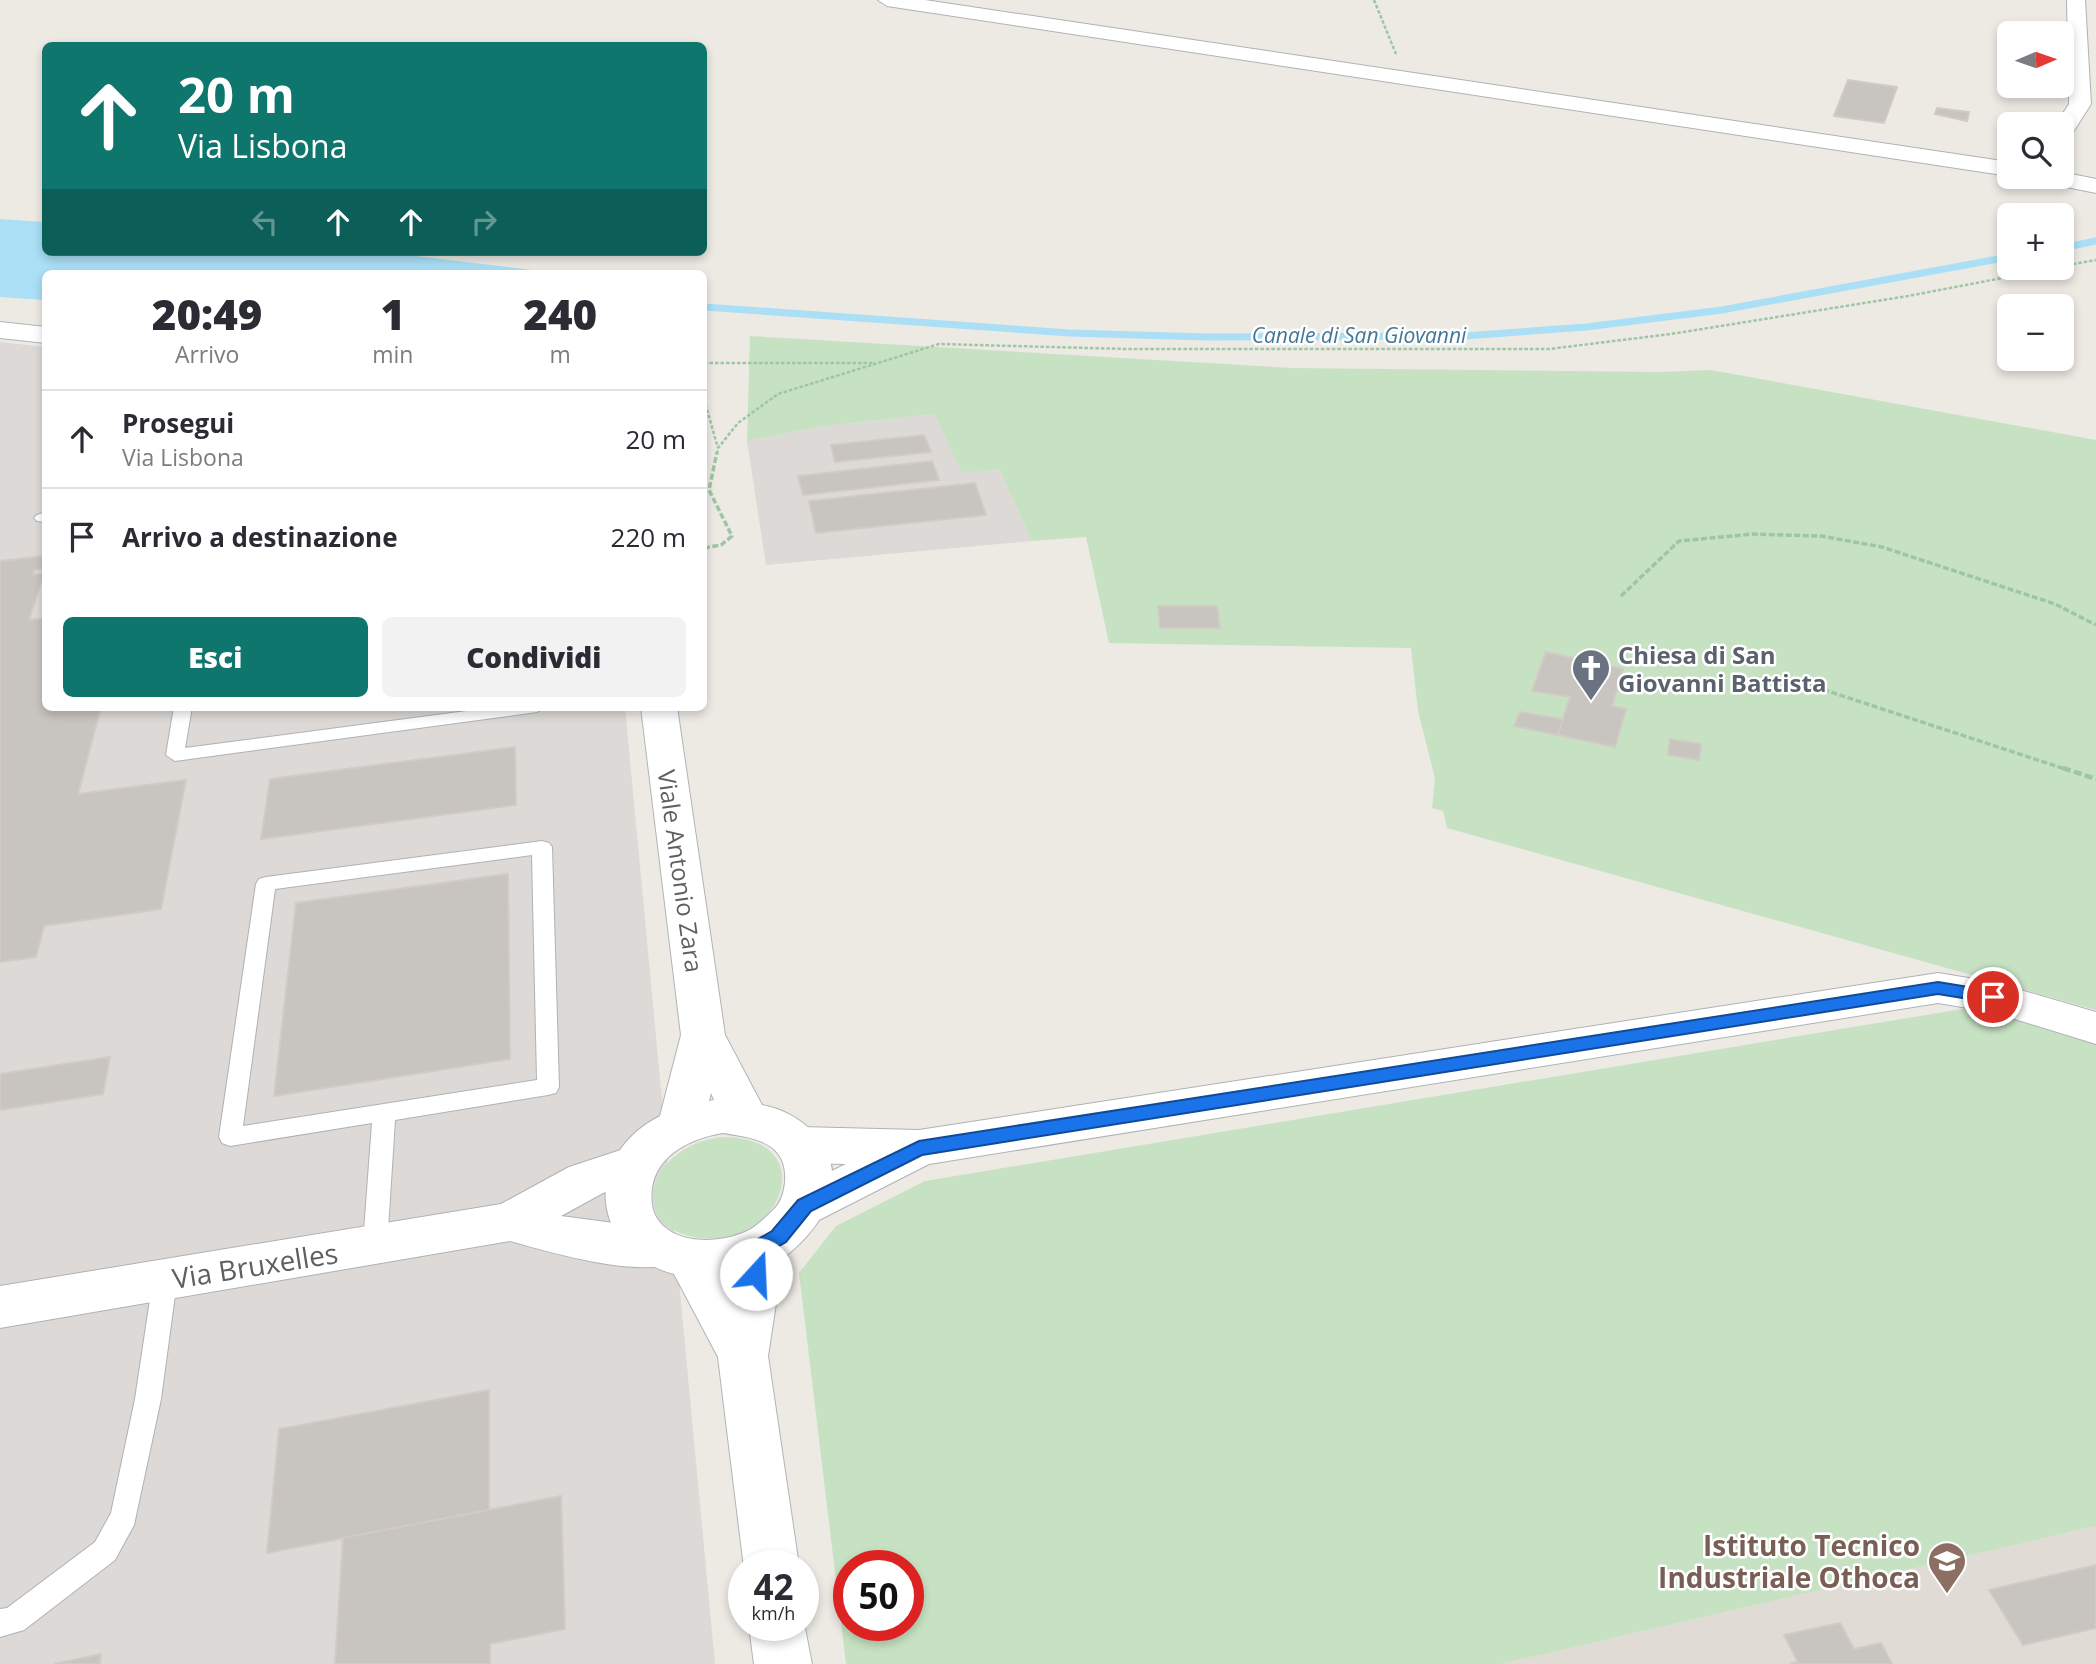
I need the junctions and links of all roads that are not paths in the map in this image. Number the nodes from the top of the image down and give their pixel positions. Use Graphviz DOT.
graph roads {
  1 [pos="887,0"];
  2 [pos="2076,0"];
  3 [pos="2074,113"];
  4 [pos="1997,167"];
  5 [pos="2074,182"];
  6 [pos="2096,186"];
  7 [pos="0,330"];
  8 [pos="42,335"];
  9 [pos="182,711"];
  10 [pos="507,711"];
  11 [pos="660,711"];
  12 [pos="2096,1028"];
  13 [pos="703,1035"];
  14 [pos="384,1113"];
  15 [pos="745,1116"];
  16 [pos="680,1126"];
  17 [pos="800,1145"];
  18 [pos="919,1148"];
  19 [pos="636,1163"];
  20 [pos="804,1206"];
  21 [pos="510,1222"];
  22 [pos="375,1245"];
  23 [pos="760,1247"];
  24 [pos="675,1254"];
  25 [pos="164,1280"];
  26 [pos="0,1307"];
  27 [pos="743,1356"];
  28 [pos="769,1550"];
  29 [pos="0,1623"];
  30 [pos="780,1641"];
  31 [pos="783,1664"];
  1 -- 4 [label="street"];
  2 -- 3 [label="street"];
  5 -- 6 [label="street"];
  7 -- 8 [label="street"];
  9 -- 10 [label="lane"];
  11 -- 13 [label="street, Viale Antonio Zara"];
  12 -- 18 [label="street"];
  13 -- 15 [label="street, Viale Antonio Zara"];
  13 -- 16 [label="street, Viale Antonio Zara"];
  14 -- 14 [label="lane"];
  14 -- 22 [label="lane"];
  15 -- 16 [label="street"];
  15 -- 17 [label="street"];
  16 -- 19 [label="street"];
  17 -- 18 [label="street"];
  17 -- 20 [label="street"];
  18 -- 20 [label="street"];
  19 -- 21 [label="street, Via Bruxelles"];
  19 -- 24 [label="street"];
  20 -- 23 [label="street"];
  21 -- 22 [label="street, Via Bruxelles"];
  21 -- 24 [label="street, Via Bruxelles"];
  22 -- 25 [label="street, Via Bruxelles"];
  23 -- 24 [label="street"];
  23 -- 27 [label="street"];
  24 -- 27 [label="street"];
  25 -- 26 [label="street, Via Bruxelles"];
  25 -- 29 [label="lane"];
  27 -- 28 [label="street"];
  30 -- 31 [label="street"];
}
